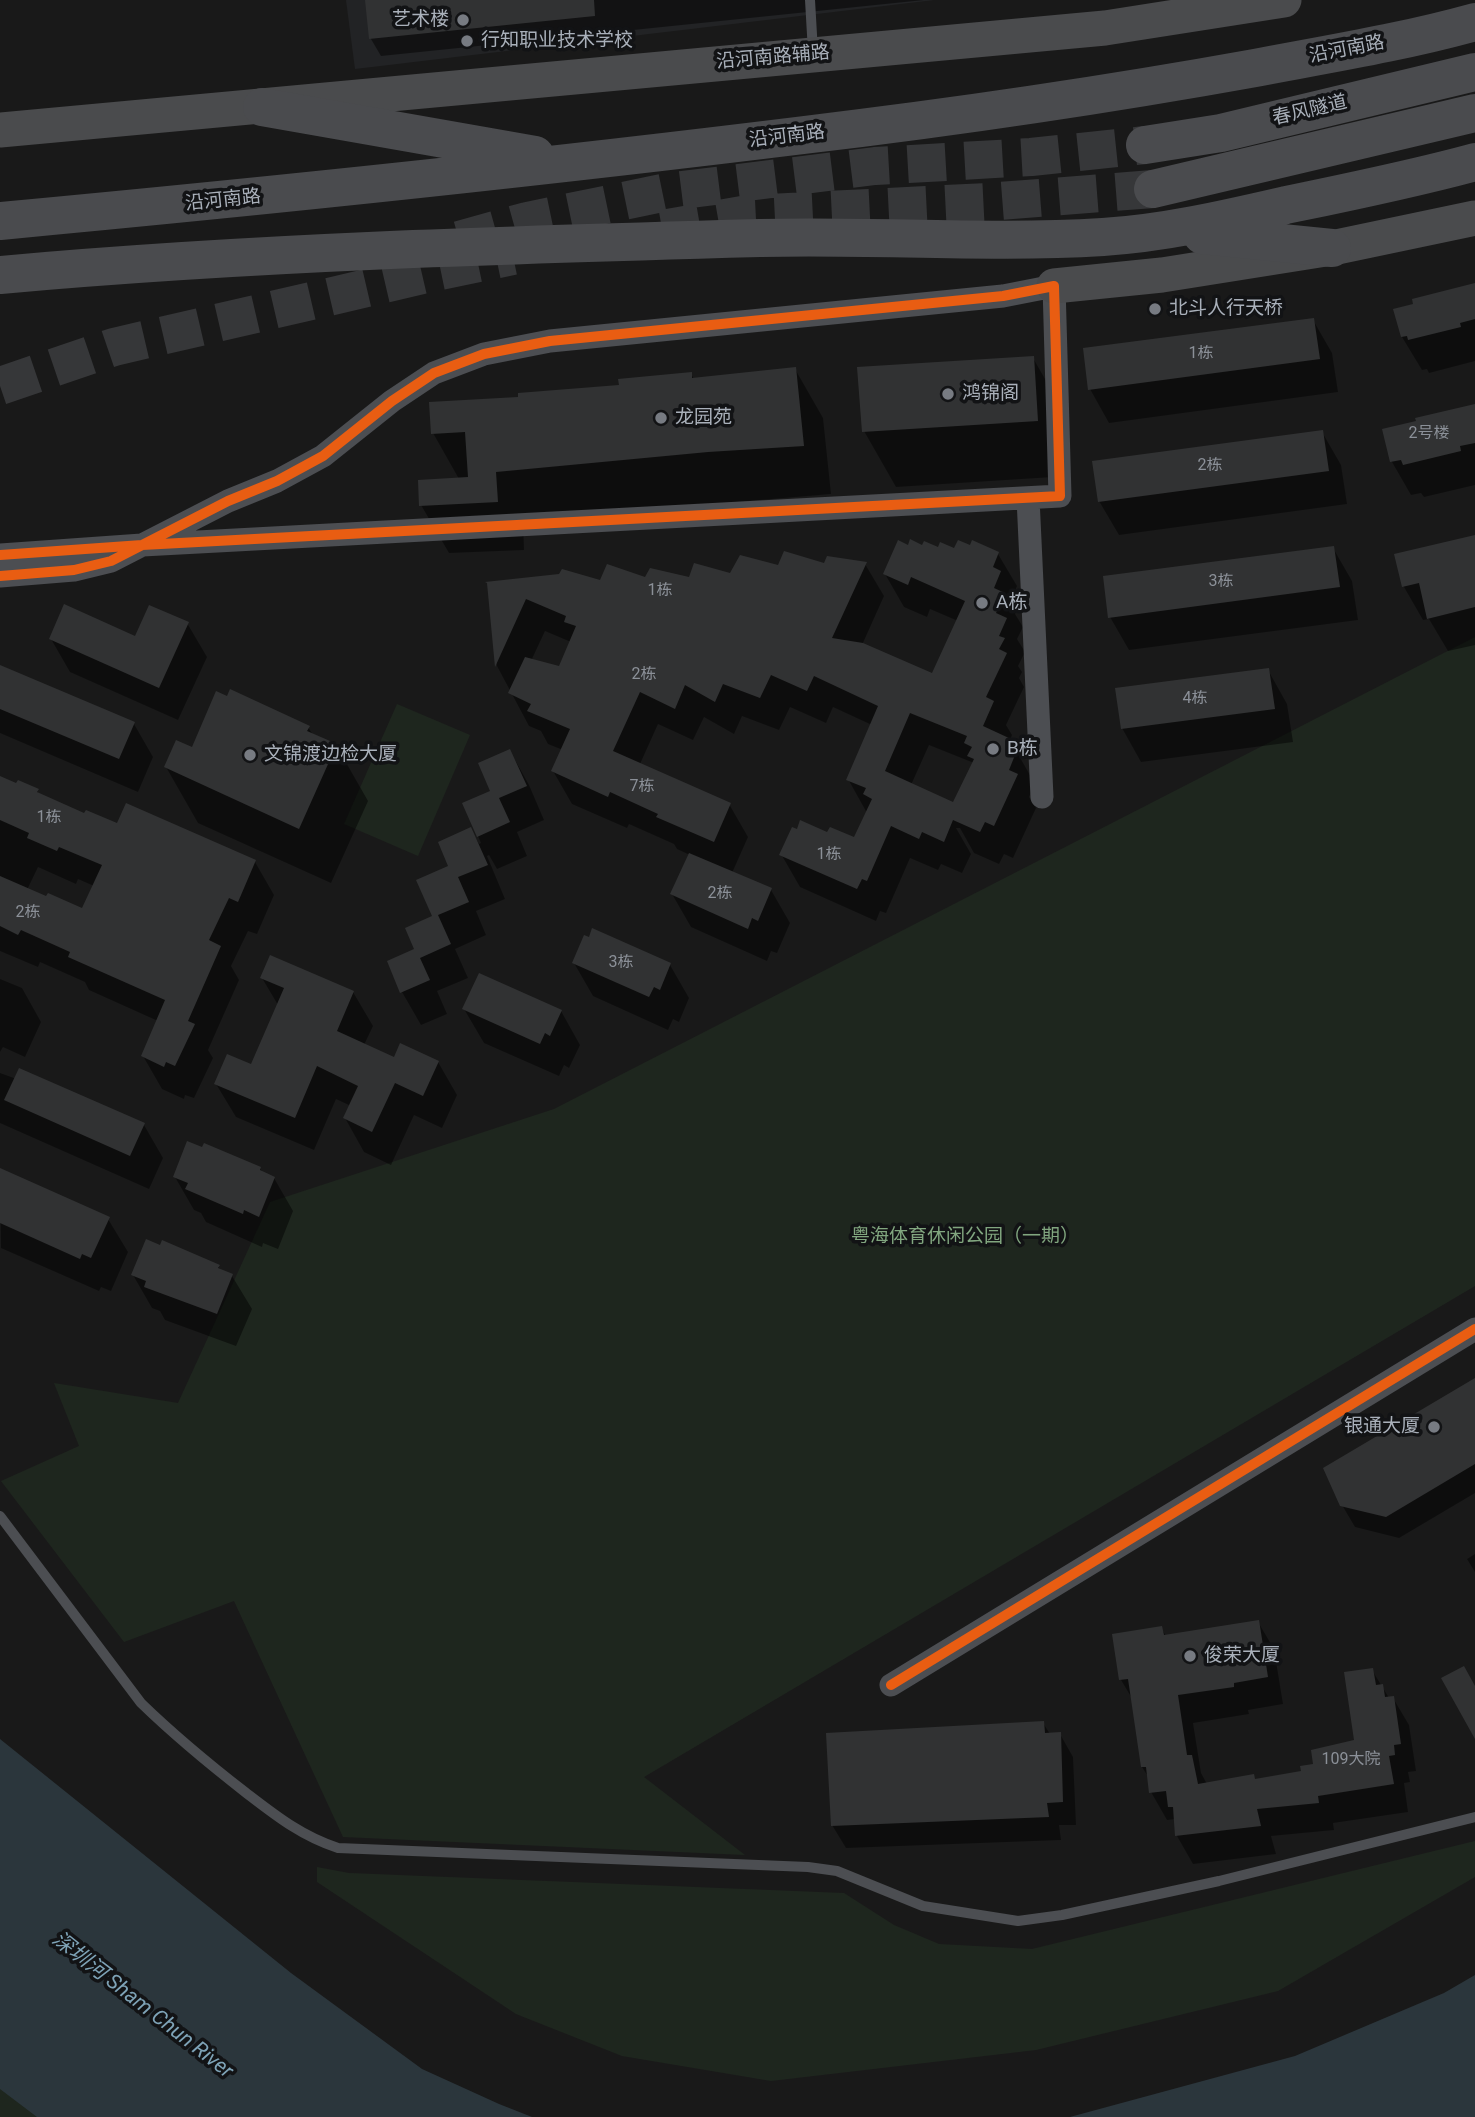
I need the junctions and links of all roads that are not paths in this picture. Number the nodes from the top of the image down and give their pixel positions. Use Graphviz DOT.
graph roads {
  1 [pos="810,0"];
  2 [pos="1284,0"];
  3 [pos="1475,22"];
  4 [pos="813,54"];
  5 [pos="1475,72"];
  6 [pos="262,107"];
  7 [pos="1475,113"];
  8 [pos="0,130"];
  9 [pos="1145,145"];
  10 [pos="575,162"];
  11 [pos="1475,162"];
  12 [pos="1153,189"];
  13 [pos="1475,218"];
  14 [pos="0,221"];
  15 [pos="1165,232"];
  16 [pos="1332,248"];
  17 [pos="0,275"];
  18 [pos="1054,286"];
  19 [pos="1028,499"];
  20 [pos="142,545"];
  21 [pos="0,555"];
  22 [pos="0,576"];
  23 [pos="1042,797"];
  24 [pos="1475,1329"];
  25 [pos="0,1516"];
  26 [pos="891,1685"];
  27 [pos="1475,1817"];
  1 -- 4 [label="lane"];
  2 -- 4 [label="main road, 沿河南路辅路"];
  3 -- 10 [label="highway, 沿河南路"];
  4 -- 6 [label="main road, 沿河南路辅路"];
  5 -- 9 [label="highway, 春风隧道"];
  6 -- 8 [label="main road"];
  6 -- 10 [label="highway"];
  7 -- 12 [label="highway"];
  10 -- 14 [label="highway, 沿河南路"];
  11 -- 15 [label="highway"];
  13 -- 16 [label="main road"];
  15 -- 16 [label="highway"];
  15 -- 17 [label="highway"];
  16 -- 18 [label="main road"];
  18 -- 19 [label="street"];
  18 -- 20 [label="street"];
  19 -- 20 [label="street"];
  19 -- 23 [label="street"];
  20 -- 21 [label="street"];
  20 -- 22 [label="street"];
  24 -- 26 [label="street"];
  25 -- 27 [label="lane"];
}
